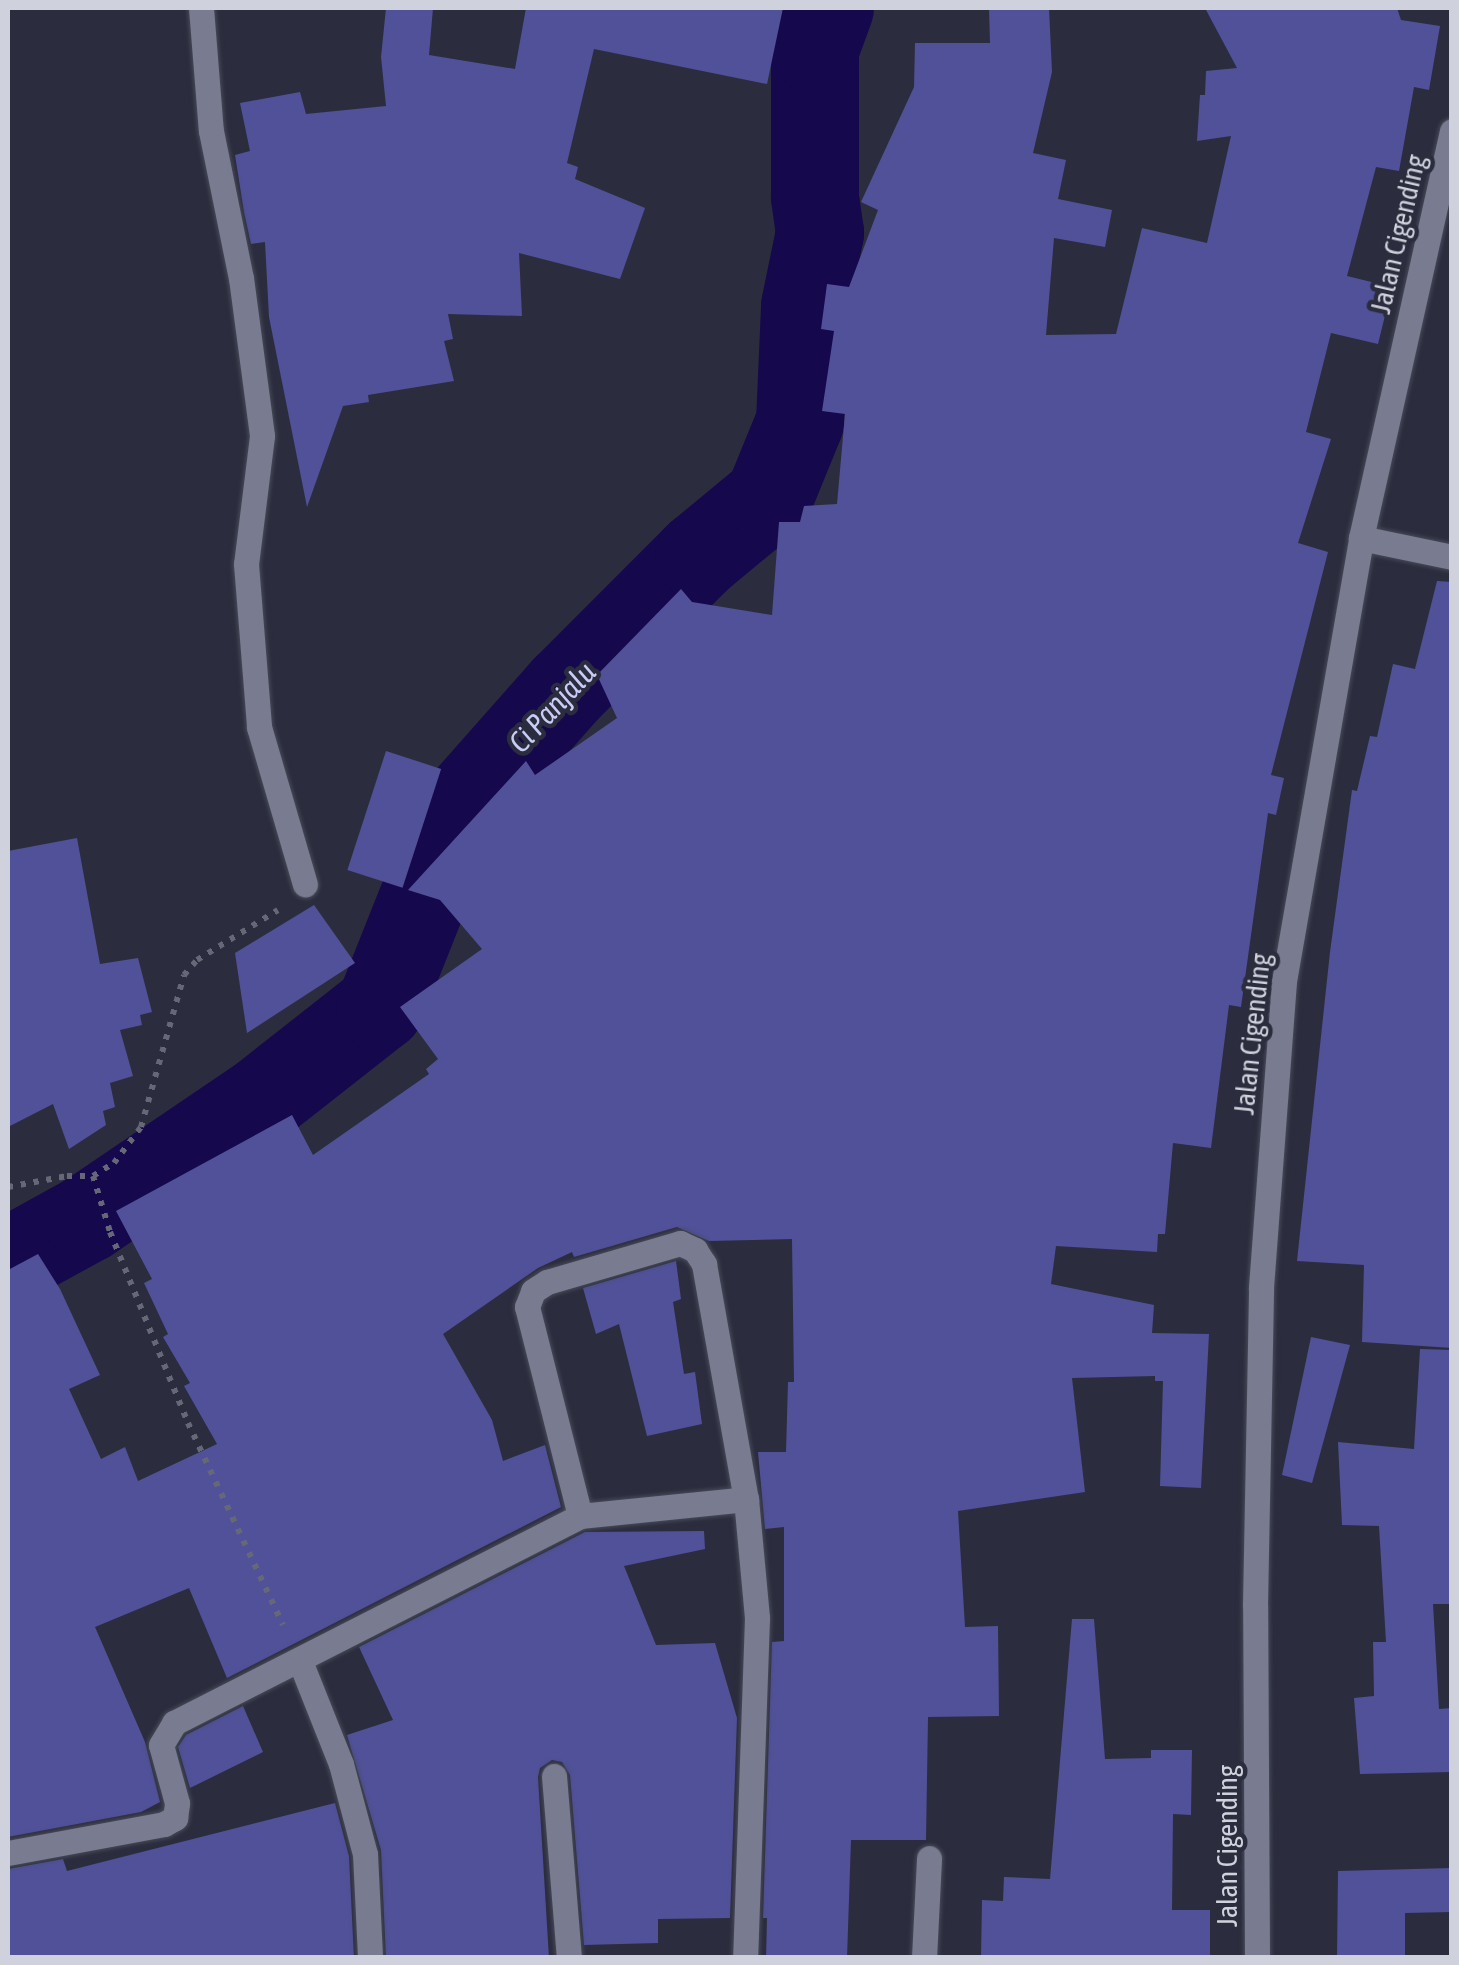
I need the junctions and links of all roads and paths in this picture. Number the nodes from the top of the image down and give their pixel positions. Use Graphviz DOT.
graph roads {
  1 [pos="201,8"];
  2 [pos="1452,131"];
  3 [pos="1361,538"];
  4 [pos="1452,556"];
  5 [pos="305,884"];
  6 [pos="93,1176"];
  7 [pos="8,1187"];
  8 [pos="746,1499"];
  9 [pos="580,1516"];
  10 [pos="300,1661"];
  11 [pos="554,1776"];
  12 [pos="8,1853"];
  13 [pos="929,1858"];
  14 [pos="370,1958"];
  15 [pos="569,1958"];
  16 [pos="745,1958"];
  17 [pos="924,1958"];
  18 [pos="1257,1958"];
  1 -- 5 [label="street"];
  2 -- 3 [label="street, Jalan Cigending"];
  3 -- 4 [label="street"];
  3 -- 18 [label="street, Jalan Cigending"];
  5 -- 6 [label="path"];
  6 -- 7 [label="path"];
  6 -- 10 [label="path"];
  8 -- 9 [label="street"];
  8 -- 9 [label="street"];
  8 -- 16 [label="street"];
  9 -- 10 [label="street"];
  10 -- 12 [label="street"];
  10 -- 14 [label="street"];
  11 -- 15 [label="street"];
  13 -- 17 [label="street"];
}
